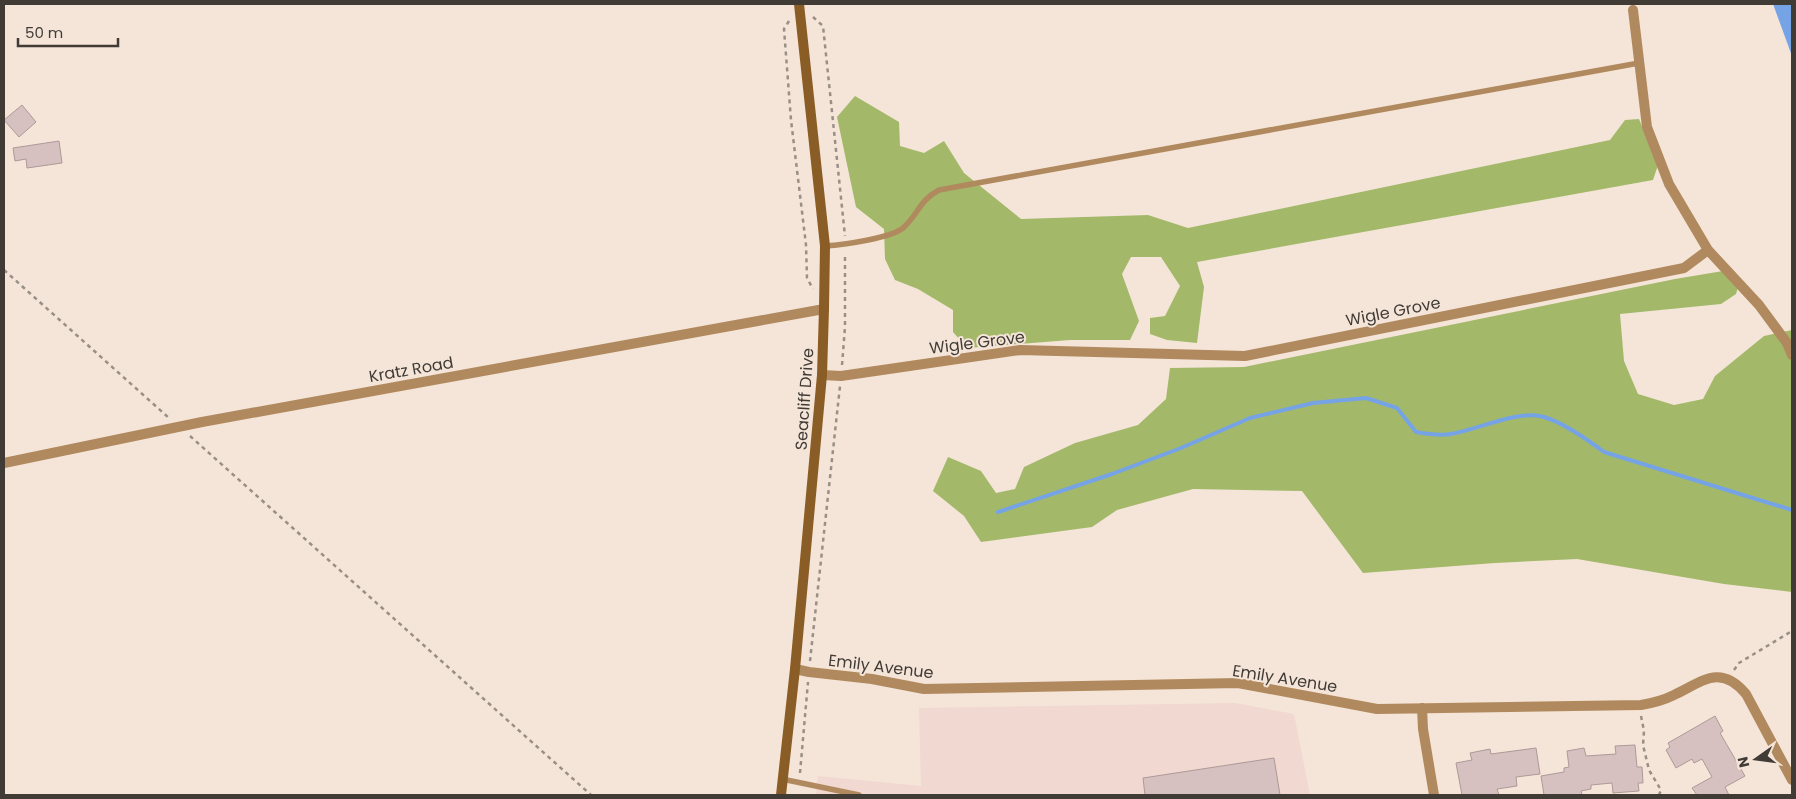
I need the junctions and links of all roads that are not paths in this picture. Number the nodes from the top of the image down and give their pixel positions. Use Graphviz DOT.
graph roads {
  1 [pos="799,4"];
  2 [pos="1633,10"];
  3 [pos="1639,63"];
  4 [pos="825,246"];
  5 [pos="1708,250"];
  6 [pos="824,308"];
  7 [pos="1792,355"];
  8 [pos="822,375"];
  9 [pos="4,463"];
  10 [pos="795,669"];
  11 [pos="1422,708"];
  12 [pos="782,779"];
  13 [pos="1792,780"];
  14 [pos="781,795"];
  15 [pos="859,795"];
  16 [pos="1434,795"];
  1 -- 4 [label="main road, Seacliff Drive"];
  2 -- 3 [label="street"];
  3 -- 4 [label="lane"];
  3 -- 5 [label="street"];
  4 -- 6 [label="main road, Seacliff Drive"];
  5 -- 7 [label="street"];
  5 -- 8 [label="street, Wigle Grove"];
  6 -- 8 [label="main road, Seacliff Drive"];
  6 -- 9 [label="street, Kratz Road"];
  8 -- 10 [label="main road, Seacliff Drive"];
  10 -- 11 [label="street, Emily Avenue"];
  10 -- 12 [label="main road, Seacliff Drive"];
  11 -- 13 [label="street, Emily Avenue"];
  11 -- 16 [label="street"];
  12 -- 14 [label="main road, Seacliff Drive"];
  12 -- 15 [label="lane"];
}
